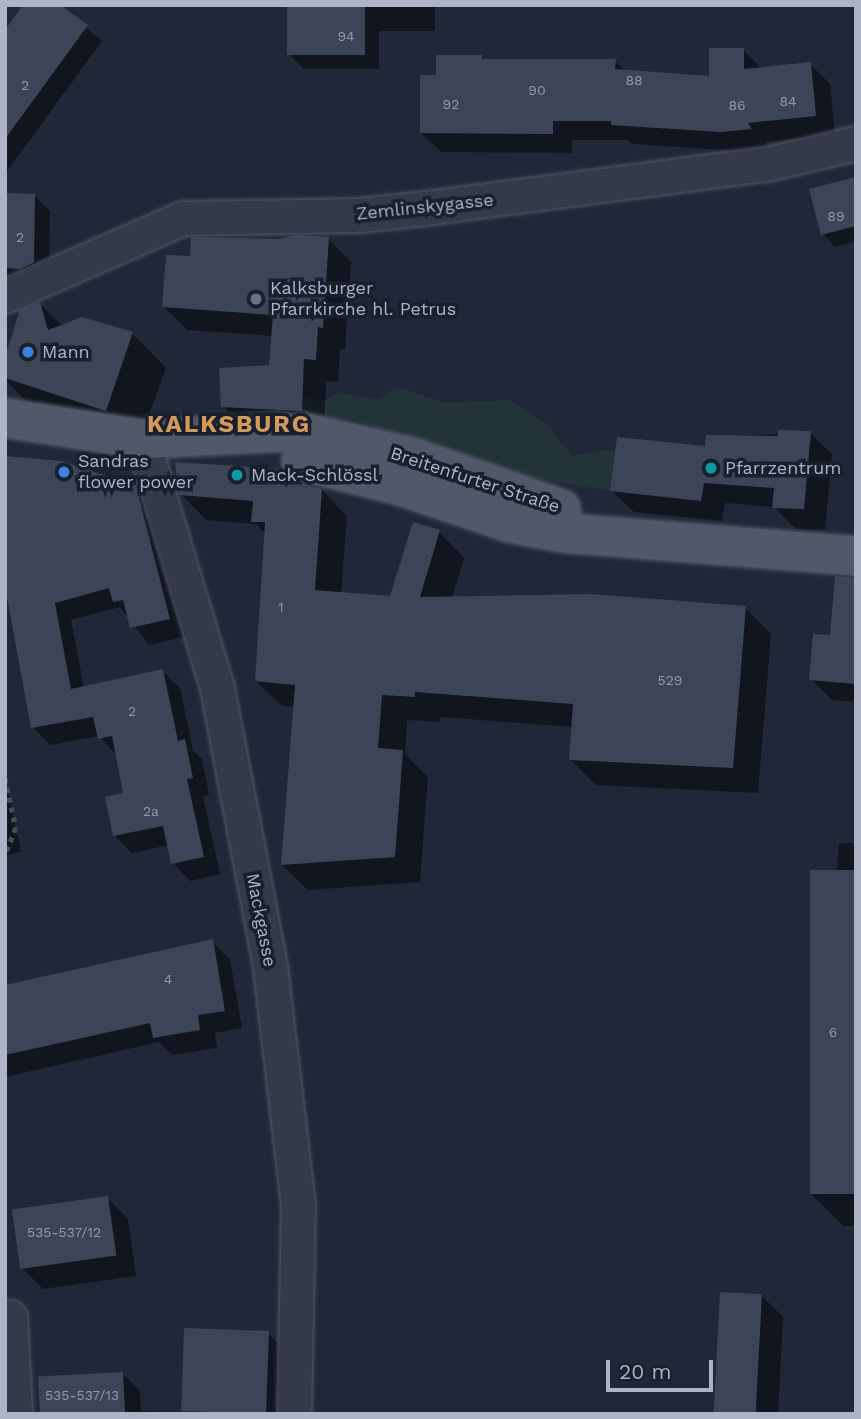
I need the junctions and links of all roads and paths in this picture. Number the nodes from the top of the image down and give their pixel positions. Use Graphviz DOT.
graph roads {
  1 [pos="856,143"];
  2 [pos="5,296"];
  3 [pos="5,418"];
  4 [pos="142,439"];
  5 [pos="856,556"];
  6 [pos="5,778"];
  7 [pos="5,855"];
  8 [pos="5,1317"];
  9 [pos="15,1414"];
  10 [pos="294,1414"];
  1 -- 2 [label="street, Zemlinskygasse"];
  3 -- 4 [label="main road, Breitenfurter Straße"];
  4 -- 5 [label="main road, Breitenfurter Straße"];
  4 -- 10 [label="street, Mackgasse"];
  6 -- 7 [label="path"];
  8 -- 9 [label="street"];
}
